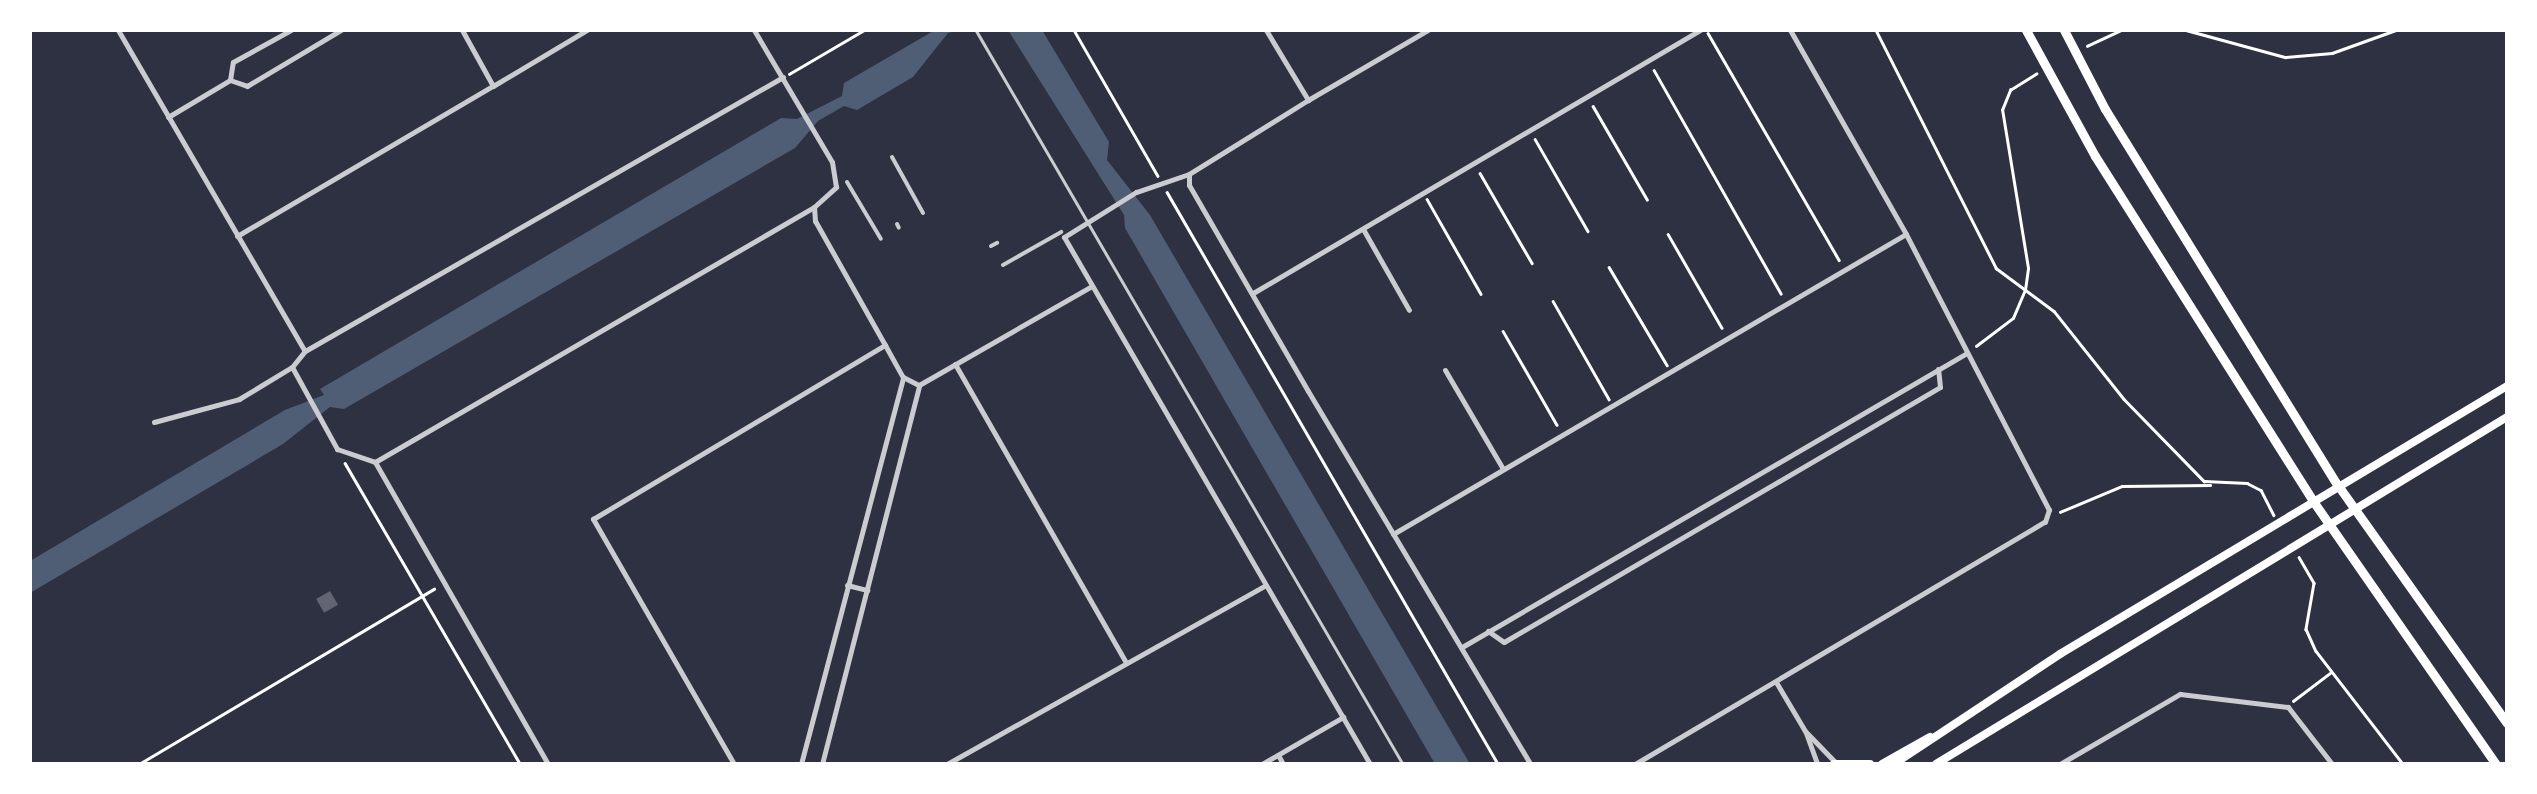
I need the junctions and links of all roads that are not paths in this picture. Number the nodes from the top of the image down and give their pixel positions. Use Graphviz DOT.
graph roads {
  1 [pos="118,30"];
  2 [pos="291,30"];
  3 [pos="341,30"];
  4 [pos="462,30"];
  5 [pos="587,30"];
  6 [pos="754,30"];
  7 [pos="976,30"];
  8 [pos="1266,30"];
  9 [pos="1428,30"];
  10 [pos="1703,30"];
  11 [pos="1790,30"];
  12 [pos="2026,30"];
  13 [pos="2064,30"];
  14 [pos="783,77"];
  15 [pos="230,80"];
  16 [pos="493,86"];
  17 [pos="1308,100"];
  18 [pos="168,117"];
  19 [pos="892,157"];
  20 [pos="1189,174"];
  21 [pos="843,182"];
  22 [pos="814,207"];
  23 [pos="924,213"];
  24 [pos="1088,223"];
  25 [pos="1363,229"];
  26 [pos="1063,234"];
  27 [pos="1906,234"];
  28 [pos="237,236"];
  29 [pos="880,239"];
  30 [pos="1003,266"];
  31 [pos="1092,286"];
  32 [pos="1253,293"];
  33 [pos="1408,310"];
  34 [pos="885,346"];
  35 [pos="306,351"];
  36 [pos="1966,352"];
  37 [pos="955,364"];
  38 [pos="292,367"];
  39 [pos="1938,369"];
  40 [pos="1445,370"];
  41 [pos="904,377"];
  42 [pos="918,386"];
  43 [pos="2507,386"];
  44 [pos="2507,417"];
  45 [pos="154,422"];
  46 [pos="375,462"];
  47 [pos="1503,469"];
  48 [pos="2337,484"];
  49 [pos="2313,500"];
  50 [pos="2353,508"];
  51 [pos="2330,526"];
  52 [pos="1392,534"];
  53 [pos="847,586"];
  54 [pos="1264,586"];
  55 [pos="867,590"];
  56 [pos="1488,631"];
  57 [pos="1462,647"];
  58 [pos="1126,662"];
  59 [pos="1776,682"];
  60 [pos="1343,716"];
  61 [pos="2507,722"];
  62 [pos="1805,731"];
  63 [pos="1930,737"];
  64 [pos="1278,754"];
  65 [pos="1835,763"];
  66 [pos="548,764"];
  67 [pos="734,764"];
  68 [pos="800,764"];
  69 [pos="822,764"];
  70 [pos="947,764"];
  71 [pos="1262,764"];
  72 [pos="1283,764"];
  73 [pos="1370,764"];
  74 [pos="1403,764"];
  75 [pos="1530,764"];
  76 [pos="1634,764"];
  77 [pos="1817,764"];
  78 [pos="1870,764"];
  79 [pos="1882,764"];
  80 [pos="1894,764"];
  81 [pos="1936,764"];
  82 [pos="2060,764"];
  83 [pos="2332,764"];
  84 [pos="2496,764"];
  1 -- 18 [label="street"];
  2 -- 15 [label="street"];
  3 -- 15 [label="street"];
  4 -- 16 [label="street"];
  5 -- 16 [label="street"];
  6 -- 14 [label="street"];
  7 -- 24 [label="lane"];
  8 -- 17 [label="street"];
  9 -- 17 [label="street"];
  10 -- 25 [label="street"];
  11 -- 27 [label="street"];
  12 -- 49 [label="highway"];
  13 -- 48 [label="highway"];
  14 -- 21 [label="street"];
  14 -- 35 [label="street"];
  15 -- 18 [label="street"];
  16 -- 28 [label="street"];
  17 -- 20 [label="street"];
  18 -- 28 [label="street"];
  19 -- 23 [label="street"];
  20 -- 24 [label="street"];
  20 -- 32 [label="street"];
  21 -- 22 [label="street"];
  21 -- 29 [label="street"];
  22 -- 34 [label="street"];
  22 -- 46 [label="street"];
  24 -- 26 [label="street"];
  24 -- 74 [label="lane"];
  25 -- 32 [label="street"];
  25 -- 33 [label="street"];
  26 -- 30 [label="street"];
  26 -- 31 [label="street"];
  27 -- 36 [label="street"];
  27 -- 47 [label="street"];
  28 -- 35 [label="street"];
  31 -- 37 [label="street"];
  31 -- 54 [label="street"];
  32 -- 52 [label="street"];
  34 -- 41 [label="street"];
  34 -- 67 [label="street"];
  35 -- 38 [label="street"];
  36 -- 39 [label="street"];
  36 -- 59 [label="street"];
  37 -- 42 [label="street"];
  37 -- 58 [label="street"];
  38 -- 45 [label="street"];
  38 -- 46 [label="street"];
  39 -- 56 [label="street"];
  39 -- 56 [label="street"];
  40 -- 47 [label="street"];
  41 -- 42 [label="street"];
  41 -- 53 [label="street"];
  42 -- 55 [label="street"];
  43 -- 48 [label="main road"];
  44 -- 50 [label="main road"];
  46 -- 66 [label="street"];
  47 -- 52 [label="street"];
  48 -- 49 [label="main road"];
  48 -- 50 [label="highway"];
  49 -- 51 [label="highway"];
  49 -- 63 [label="main road"];
  50 -- 51 [label="main road"];
  50 -- 61 [label="highway"];
  51 -- 81 [label="main road"];
  51 -- 84 [label="highway"];
  52 -- 57 [label="street"];
  53 -- 55 [label="street"];
  53 -- 68 [label="street"];
  54 -- 58 [label="street"];
  54 -- 60 [label="street"];
  55 -- 69 [label="street"];
  56 -- 57 [label="street"];
  57 -- 75 [label="street"];
  58 -- 70 [label="street"];
  59 -- 62 [label="street"];
  59 -- 76 [label="street"];
  60 -- 64 [label="street"];
  60 -- 73 [label="street"];
  62 -- 65 [label="street"];
  62 -- 77 [label="street"];
  63 -- 79 [label="main road"];
  63 -- 80 [label="main road"];
  64 -- 71 [label="street"];
  64 -- 72 [label="street"];
  65 -- 78 [label="main road"];
  82 -- 83 [label="street"];
}
